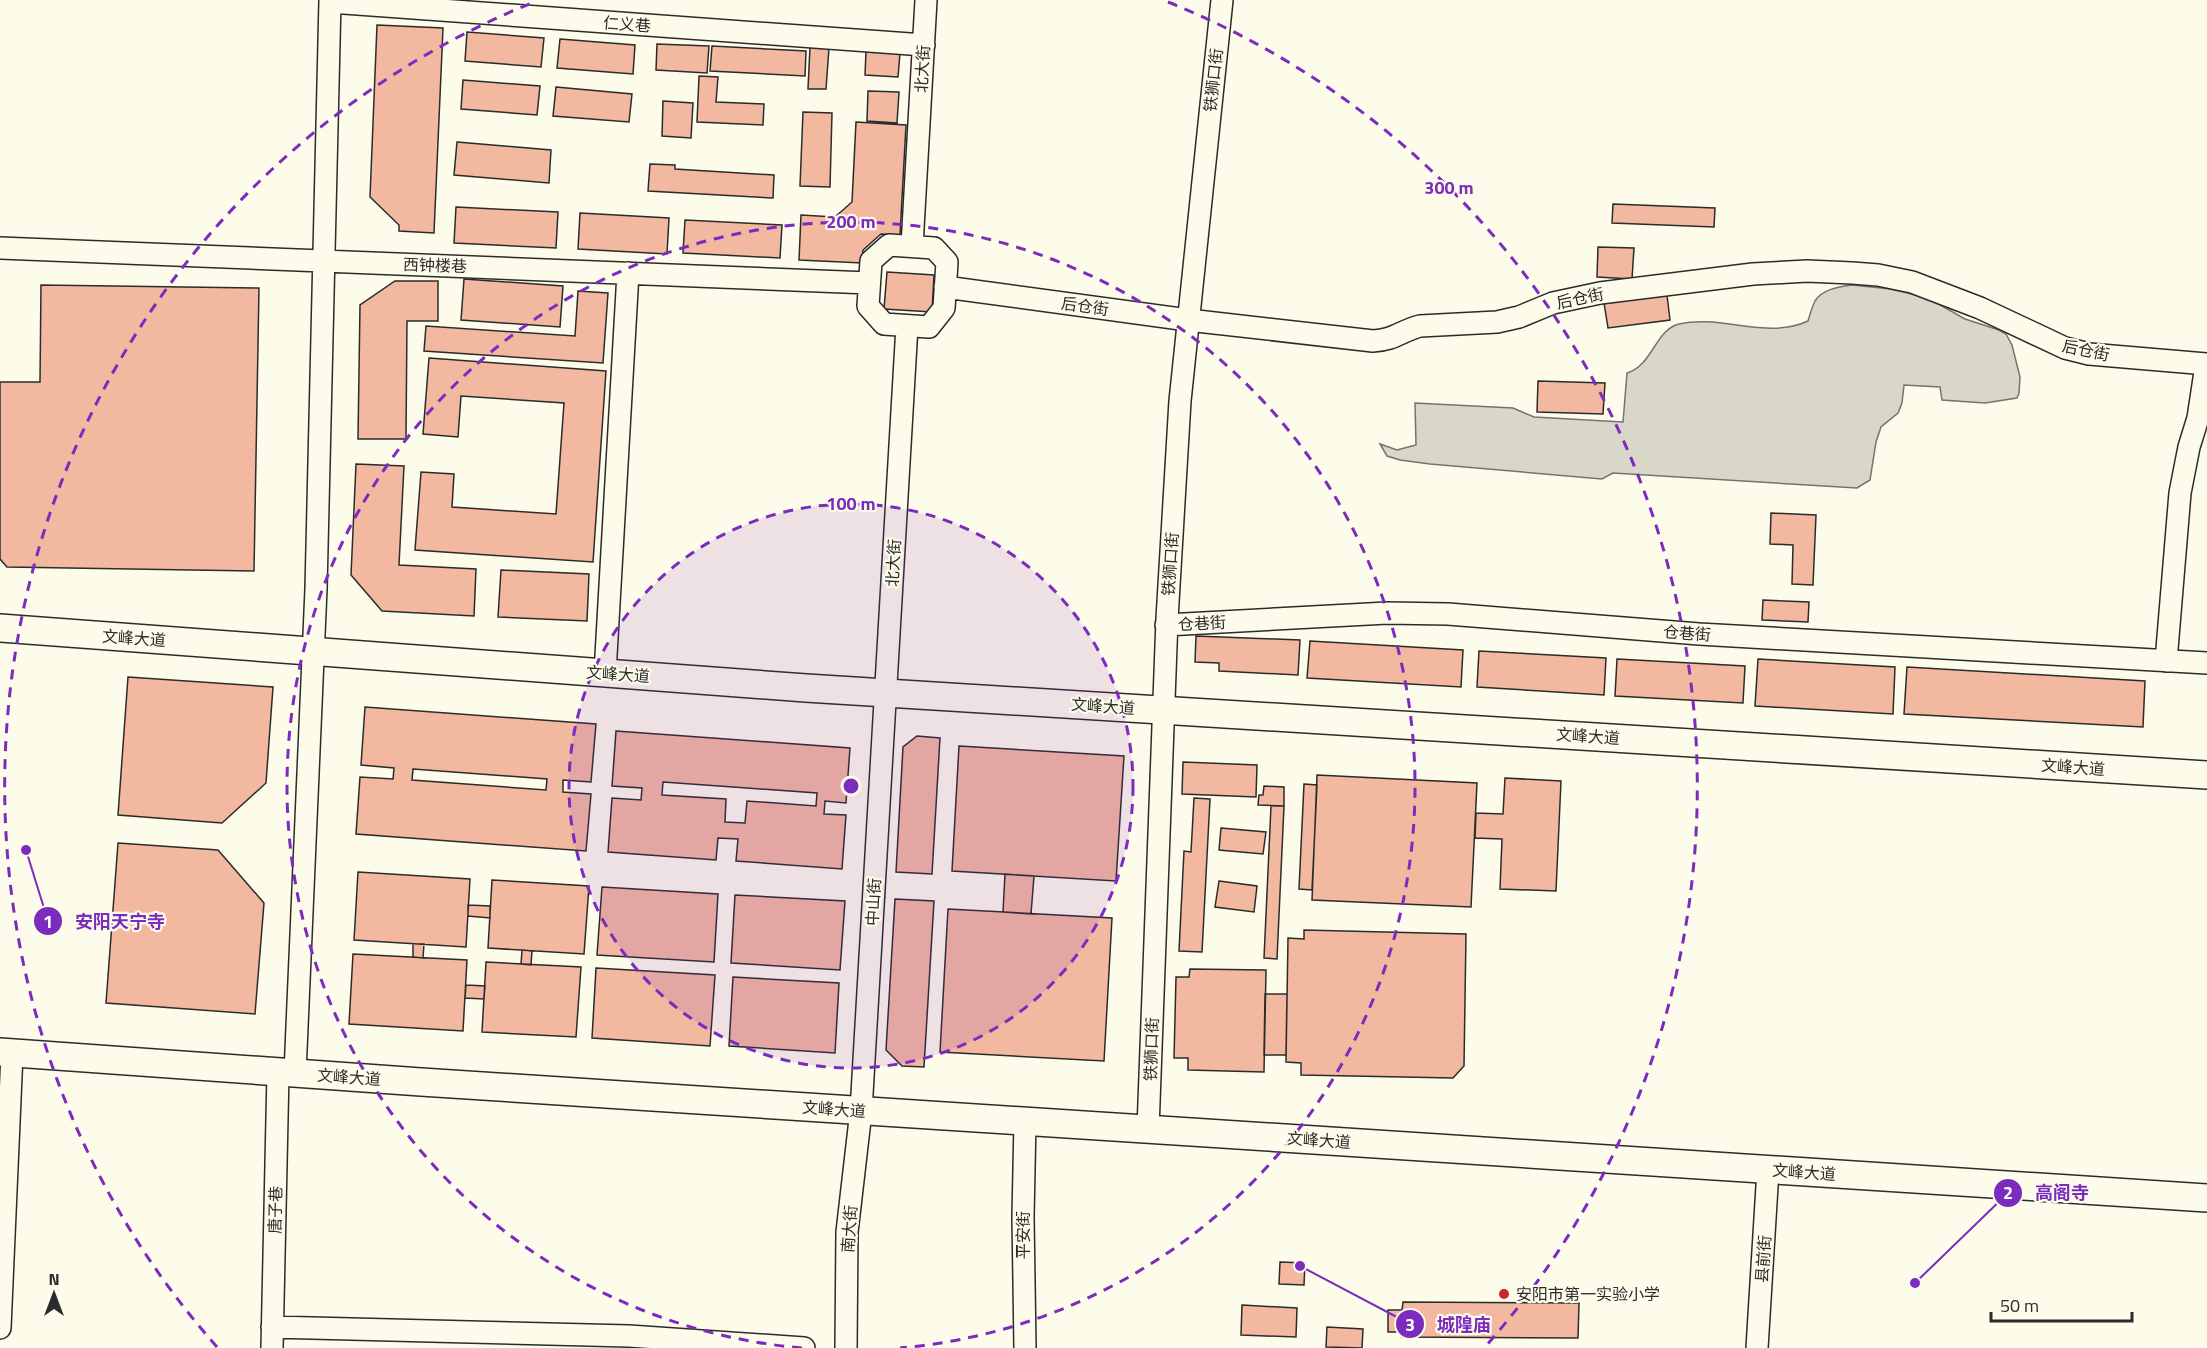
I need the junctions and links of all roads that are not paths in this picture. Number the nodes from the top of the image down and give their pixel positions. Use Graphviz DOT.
graph roads {
  1 [pos="926,0"];
  2 [pos="1222,0"];
  3 [pos="330,1"];
  4 [pos="924,45"];
  5 [pos="912,246"];
  6 [pos="0,248"];
  7 [pos="324,261"];
  8 [pos="628,273"];
  9 [pos="869,283"];
  10 [pos="945,287"];
  11 [pos="1188,320"];
  12 [pos="907,326"];
  13 [pos="2206,364"];
  14 [pos="1166,625"];
  15 [pos="0,628"];
  16 [pos="313,651"];
  17 [pos="2166,661"];
  18 [pos="2207,663"];
  19 [pos="605,673"];
  20 [pos="885,692"];
  21 [pos="1163,710"];
  22 [pos="2207,775"];
  23 [pos="6,1052"];
  24 [pos="286,1072"];
  25 [pos="861,1111"];
  26 [pos="1025,1121"];
  27 [pos="1148,1129"];
  28 [pos="1768,1170"];
  29 [pos="2207,1198"];
  30 [pos="272,1327"];
  31 [pos="0,1328"];
  32 [pos="272,1348"];
  33 [pos="804,1348"];
  34 [pos="846,1348"];
  35 [pos="1025,1348"];
  36 [pos="1757,1348"];
  1 -- 4 [label="street, 北大街"];
  2 -- 11 [label="street, 铁狮口街"];
  3 -- 4 [label="street, 仁义巷"];
  3 -- 7 [label="street, 唐子巷"];
  4 -- 5 [label="street, 北大街"];
  5 -- 9 [label="street"];
  5 -- 10 [label="street"];
  6 -- 7 [label="street, 西钟楼巷"];
  7 -- 8 [label="street, 西钟楼巷"];
  7 -- 16 [label="street, 唐子巷"];
  8 -- 9 [label="street, 西钟楼巷"];
  8 -- 19 [label="street"];
  9 -- 12 [label="street"];
  10 -- 11 [label="street, 后仓街"];
  10 -- 12 [label="street"];
  11 -- 13 [label="street, 后仓街"];
  11 -- 14 [label="street, 铁狮口街"];
  12 -- 20 [label="street, 北大街"];
  13 -- 17 [label="street"];
  14 -- 17 [label="street, 仓巷街"];
  14 -- 21 [label="street, 铁狮口街"];
  15 -- 16 [label="main road, 文峰大道"];
  16 -- 19 [label="main road, 文峰大道"];
  16 -- 24 [label="street, 唐子巷"];
  17 -- 18 [label="street, 仓巷街"];
  19 -- 20 [label="main road, 文峰大道"];
  20 -- 21 [label="main road, 文峰大道"];
  20 -- 25 [label="street, 中山街"];
  21 -- 22 [label="main road, 文峰大道"];
  21 -- 27 [label="street, 铁狮口街"];
  23 -- 24 [label="main road, 文峰大道"];
  23 -- 31 [label="street"];
  24 -- 25 [label="main road, 文峰大道"];
  24 -- 30 [label="street, 唐子巷"];
  25 -- 26 [label="main road, 文峰大道"];
  25 -- 34 [label="street, 南大街"];
  26 -- 27 [label="main road, 文峰大道"];
  26 -- 35 [label="street, 平安街"];
  27 -- 28 [label="main road, 文峰大道"];
  28 -- 29 [label="main road, 文峰大道"];
  28 -- 36 [label="street, 县前街"];
  30 -- 32 [label="street, 唐子巷"];
  30 -- 33 [label="street"];
}
